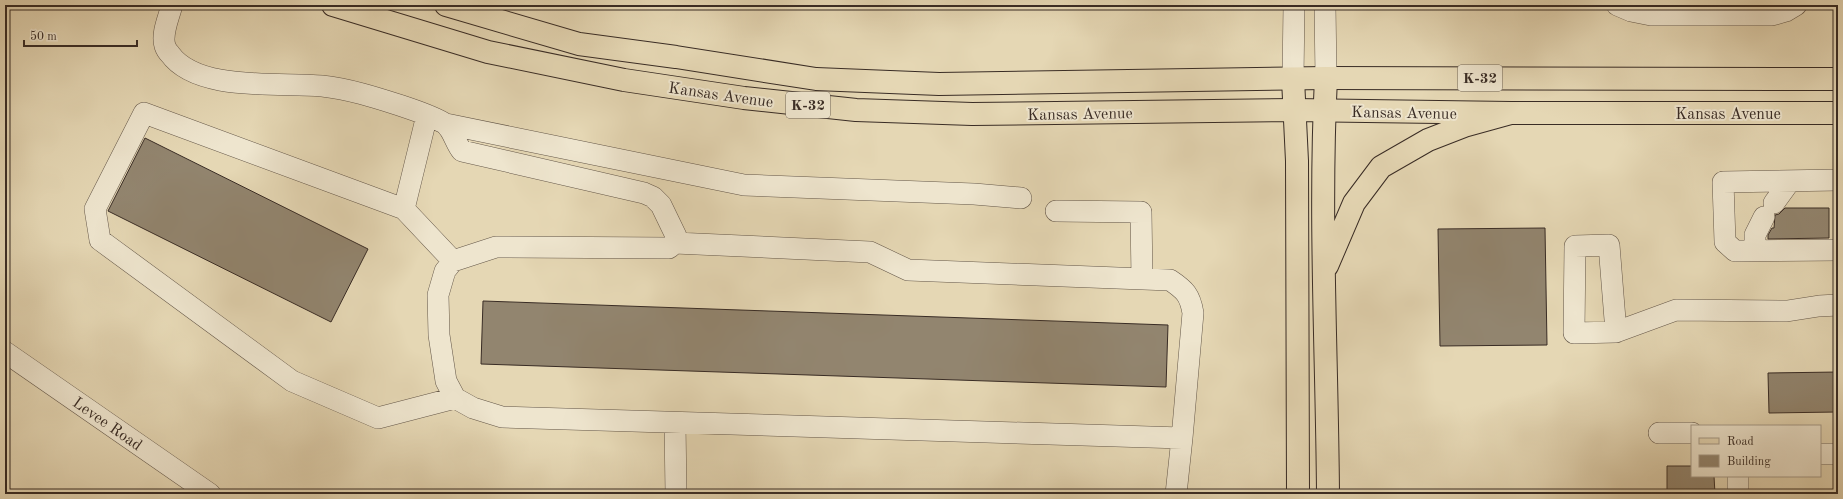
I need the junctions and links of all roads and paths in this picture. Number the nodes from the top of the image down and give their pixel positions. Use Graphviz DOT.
graph roads {
  1 [pos="172,5"];
  2 [pos="333,5"];
  3 [pos="446,5"];
  4 [pos="1294,5"];
  5 [pos="1325,5"];
  6 [pos="1617,5"];
  7 [pos="1766,5"];
  8 [pos="1796,5"];
  9 [pos="1651,15"];
  10 [pos="1326,78"];
  11 [pos="1293,79"];
  12 [pos="1838,79"];
  13 [pos="1294,110"];
  14 [pos="1324,111"];
  15 [pos="1511,113"];
  16 [pos="1838,113"];
  17 [pos="427,115"];
  18 [pos="446,124"];
  19 [pos="1838,180"];
  20 [pos="1790,181"];
  21 [pos="1021,198"];
  22 [pos="404,209"];
  23 [pos="1056,211"];
  24 [pos="674,237"];
  25 [pos="1838,250"];
  26 [pos="1745,251"];
  27 [pos="452,261"];
  28 [pos="1323,274"];
  29 [pos="1142,279"];
  30 [pos="1838,305"];
  31 [pos="1616,332"];
  32 [pos="5,352"];
  33 [pos="455,398"];
  34 [pos="675,423"];
  35 [pos="1659,433"];
  36 [pos="1691,433"];
  37 [pos="1182,438"];
  38 [pos="1821,454"];
  39 [pos="1838,454"];
  40 [pos="1738,477"];
  41 [pos="210,494"];
  42 [pos="676,494"];
  43 [pos="1176,494"];
  44 [pos="1298,494"];
  45 [pos="1328,494"];
  46 [pos="1738,494"];
  1 -- 17 [label="street"];
  2 -- 13 [label="main road, Kansas Avenue / K-32"];
  3 -- 11 [label="main road, Kansas Avenue / K-32"];
  4 -- 11 [label="street"];
  5 -- 10 [label="street"];
  6 -- 9 [label="street"];
  7 -- 9 [label="street"];
  8 -- 9 [label="street"];
  10 -- 11 [label="main road, Kansas Avenue / K-32"];
  10 -- 12 [label="main road, Kansas Avenue / K-32"];
  10 -- 14 [label="main road"];
  11 -- 13 [label="main road"];
  13 -- 14 [label="main road, Kansas Avenue / K-32"];
  13 -- 44 [label="main road"];
  14 -- 15 [label="main road, Kansas Avenue / K-32"];
  14 -- 28 [label="main road"];
  15 -- 16 [label="main road, Kansas Avenue / K-32"];
  15 -- 28 [label="main road"];
  17 -- 18 [label="street"];
  17 -- 22 [label="street"];
  18 -- 21 [label="street"];
  18 -- 24 [label="street"];
  19 -- 20 [label="street"];
  20 -- 26 [label="street"];
  20 -- 26 [label="street"];
  22 -- 27 [label="street"];
  22 -- 33 [label="street"];
  23 -- 29 [label="street"];
  24 -- 27 [label="street"];
  24 -- 29 [label="street"];
  25 -- 26 [label="street"];
  27 -- 33 [label="street"];
  28 -- 45 [label="main road"];
  29 -- 37 [label="street"];
  30 -- 31 [label="street"];
  32 -- 41 [label="street, Levee Road"];
  33 -- 34 [label="street"];
  34 -- 37 [label="street"];
  34 -- 42 [label="street"];
  35 -- 36 [label="street"];
  37 -- 43 [label="street"];
  38 -- 39 [label="street"];
  40 -- 46 [label="street"];
}
